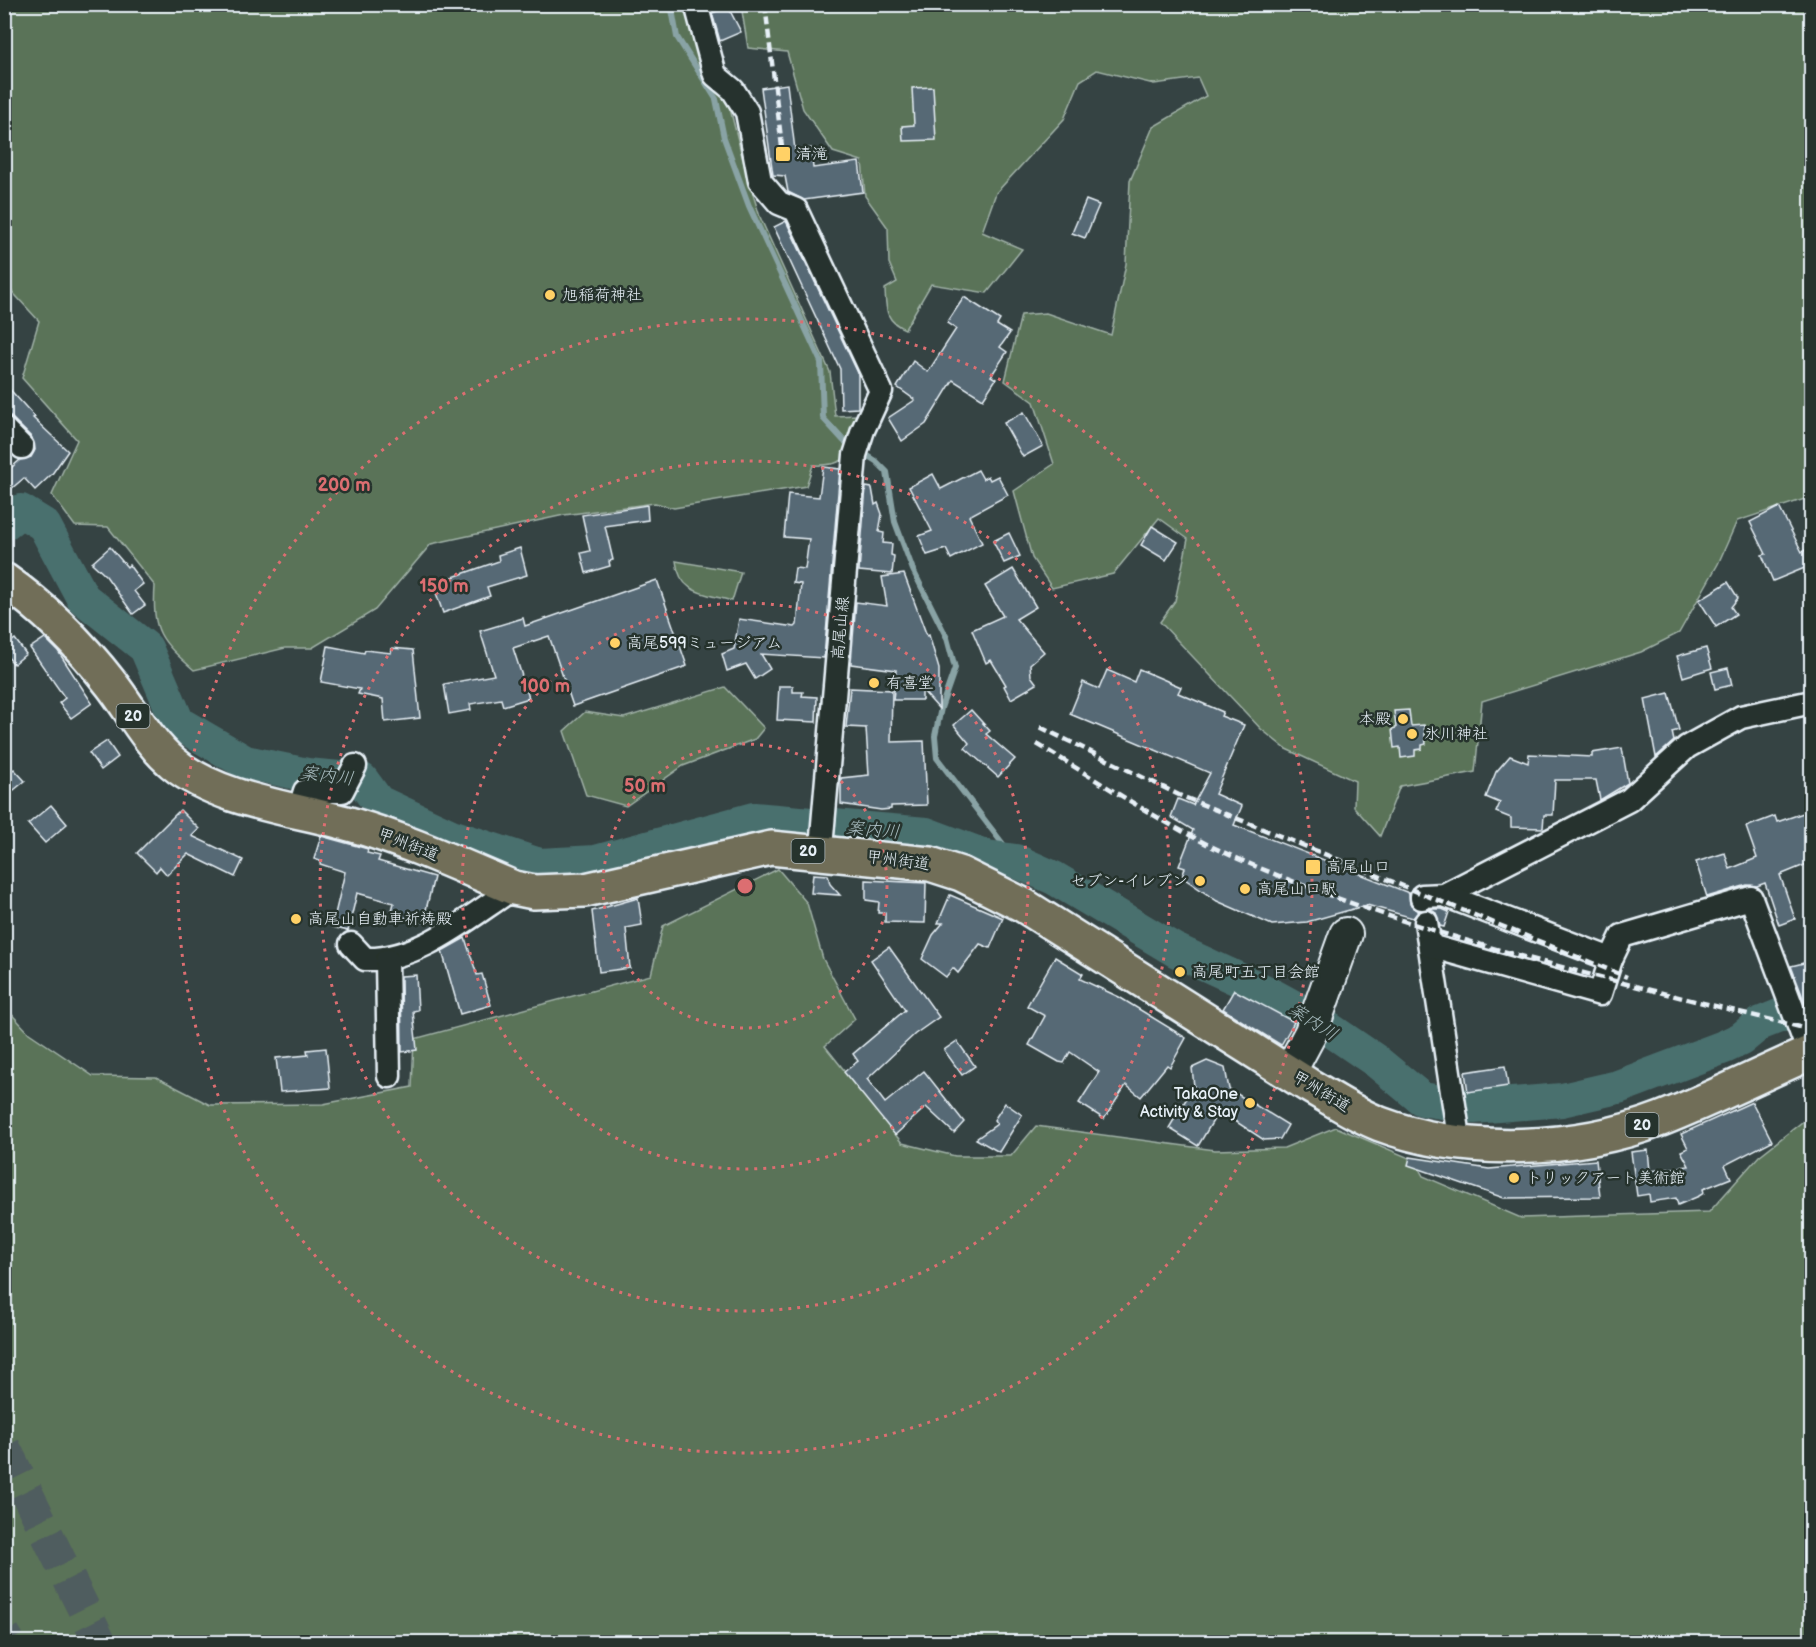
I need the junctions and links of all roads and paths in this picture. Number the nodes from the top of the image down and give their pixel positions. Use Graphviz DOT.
graph roads {
  1 [pos="696,4"];
  2 [pos="4,580"];
  3 [pos="1812,702"];
  4 [pos="355,766"];
  5 [pos="299,810"];
  6 [pos="822,842"];
  7 [pos="514,888"];
  8 [pos="1426,922"];
  9 [pos="1346,934"];
  10 [pos="351,944"];
  11 [pos="1430,946"];
  12 [pos="1611,959"];
  13 [pos="387,960"];
  14 [pos="1808,1047"];
  15 [pos="1289,1073"];
  16 [pos="388,1076"];
  17 [pos="1459,1135"];
  1 -- 6 [label="street, 高尾山線"];
  2 -- 5 [label="highway, 甲州街道 / 20"];
  3 -- 12 [label="street"];
  4 -- 5 [label="street"];
  5 -- 7 [label="highway, 甲州街道 / 20"];
  6 -- 7 [label="highway, 甲州街道 / 20"];
  6 -- 15 [label="highway, 甲州街道 / 20"];
  7 -- 13 [label="street"];
  8 -- 11 [label="street"];
  9 -- 15 [label="street"];
  10 -- 13 [label="street"];
  11 -- 12 [label="street"];
  11 -- 17 [label="street"];
  12 -- 14 [label="street"];
  13 -- 16 [label="street"];
  14 -- 17 [label="highway, 甲州街道 / 20"];
  15 -- 17 [label="highway, 甲州街道 / 20"];
}
